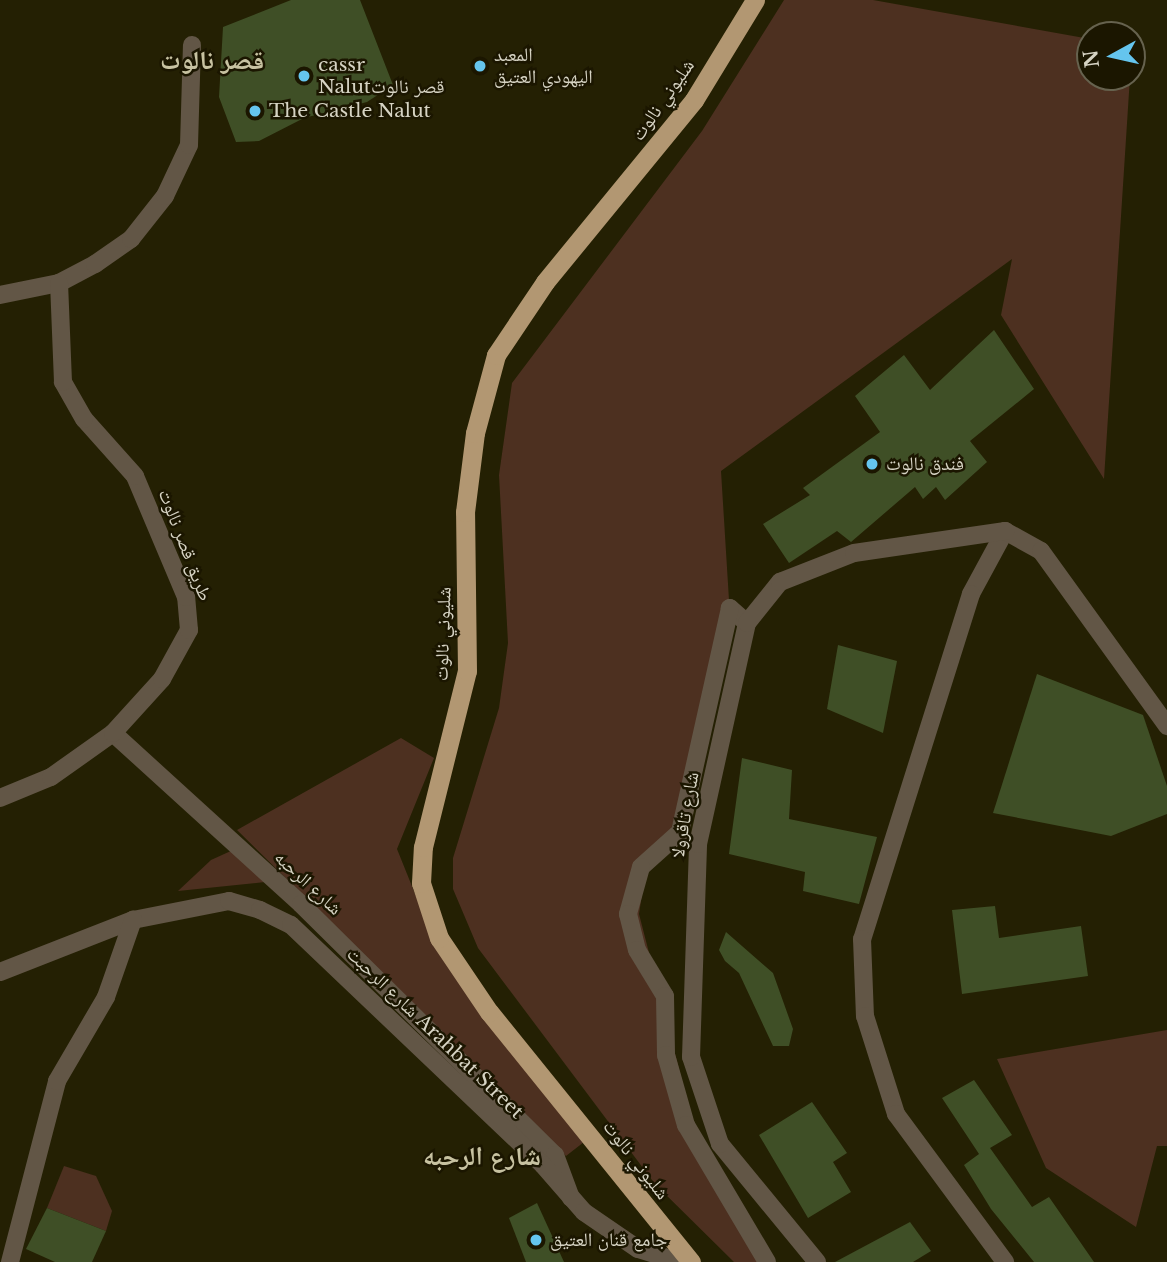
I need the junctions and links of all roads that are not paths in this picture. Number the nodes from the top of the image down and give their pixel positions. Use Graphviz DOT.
graph roads {
  1 [pos="755,0"];
  2 [pos="192,45"];
  3 [pos="59,283"];
  4 [pos="0,295"];
  5 [pos="1005,531"];
  6 [pos="747,623"];
  7 [pos="1167,726"];
  8 [pos="113,733"];
  9 [pos="0,798"];
  10 [pos="133,920"];
  11 [pos="0,972"];
  12 [pos="570,1198"];
  13 [pos="10,1262"];
  14 [pos="681,1262"];
  15 [pos="691,1262"];
  16 [pos="767,1262"];
  17 [pos="817,1262"];
  18 [pos="1005,1262"];
  1 -- 15 [label="highway, شليوني نالوت"];
  2 -- 3 [label="street"];
  3 -- 4 [label="street"];
  3 -- 8 [label="street, طريق قصر نالوت"];
  5 -- 6 [label="street, شارع تاقرولا"];
  5 -- 7 [label="street"];
  5 -- 18 [label="street"];
  6 -- 16 [label="street"];
  6 -- 17 [label="street, شارع تاقرولا"];
  8 -- 9 [label="street, طريق قصر نالوت"];
  8 -- 12 [label="street, شارع الرحبه"];
  10 -- 11 [label="street, شارع الرحبت Arahbat Street"];
  10 -- 12 [label="street, شارع الرحبت Arahbat Street"];
  10 -- 13 [label="street"];
  12 -- 14 [label="street, شارع الرحبت Arahbat Street"];
}
